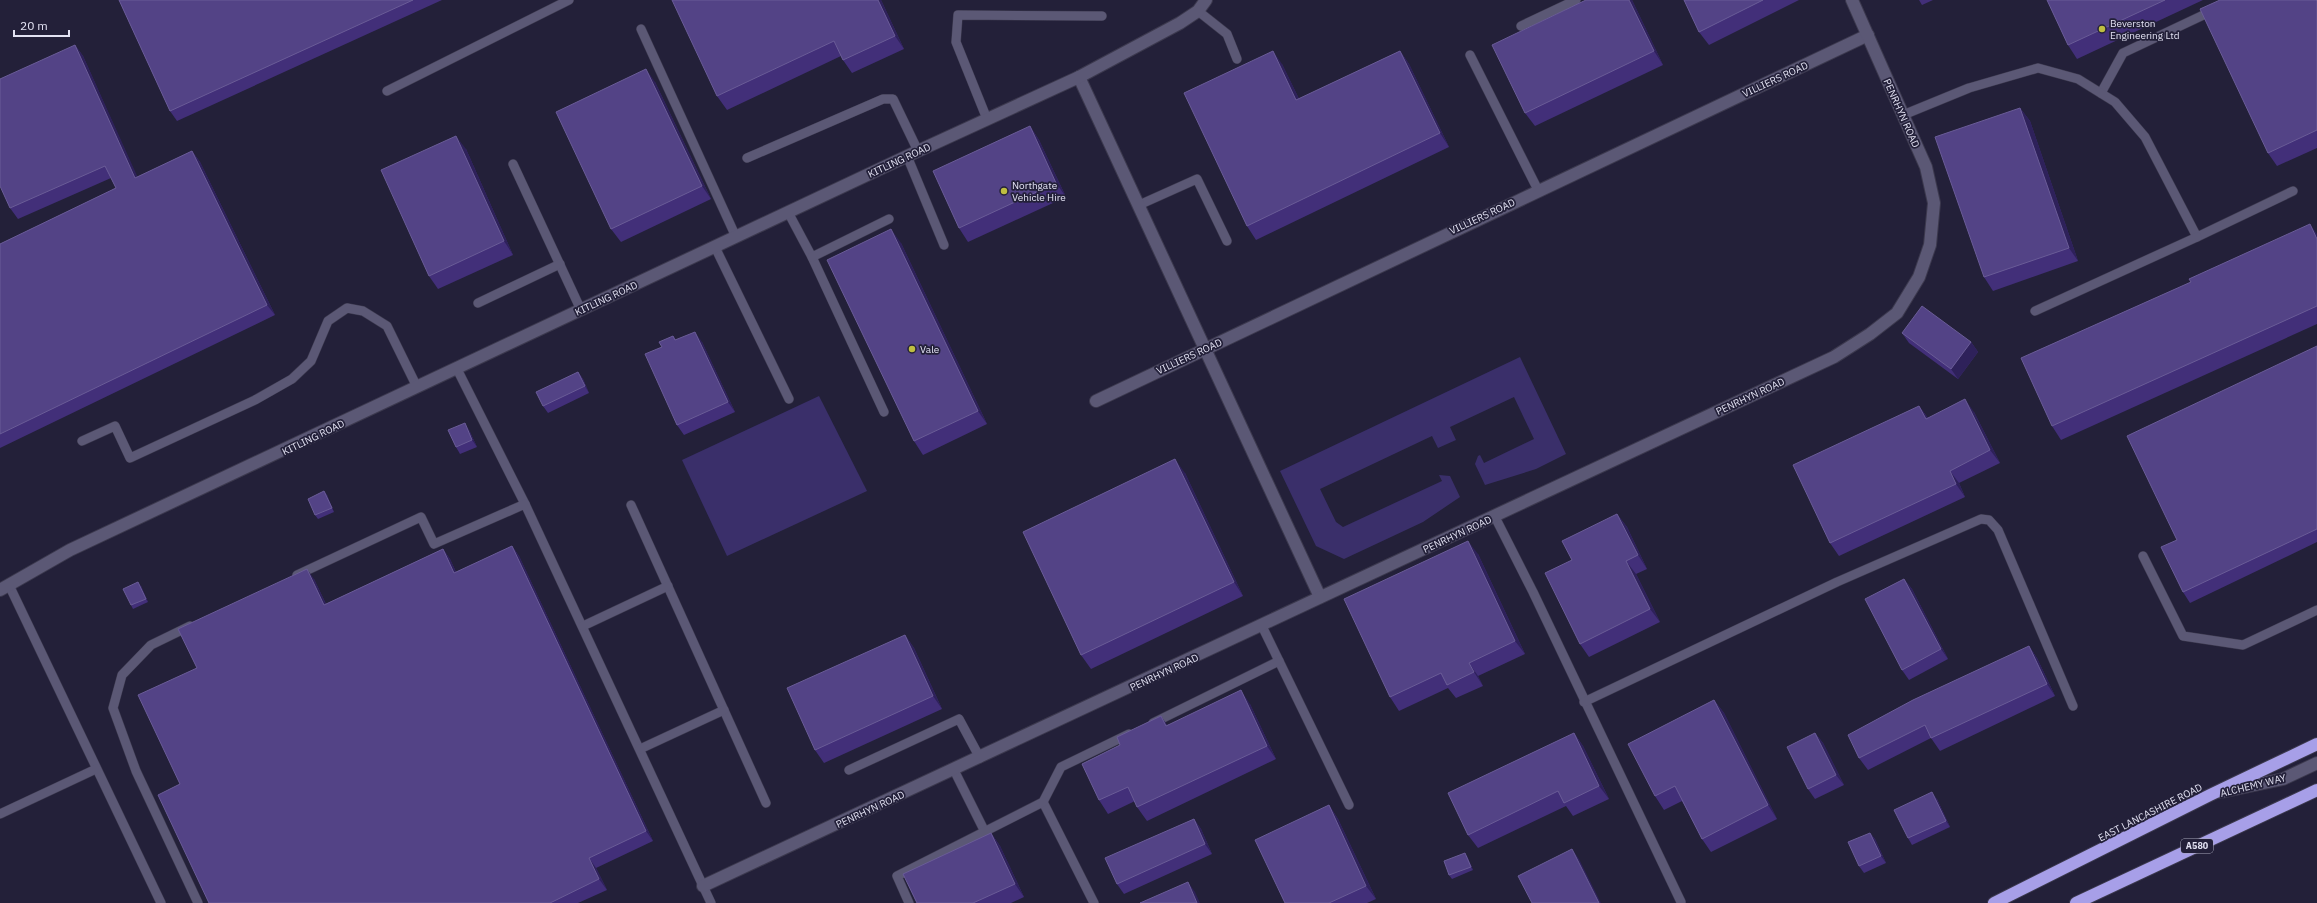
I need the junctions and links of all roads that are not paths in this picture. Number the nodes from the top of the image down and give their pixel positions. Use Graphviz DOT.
graph roads {
  1 [pos="569,0"];
  2 [pos="1206,0"];
  3 [pos="1576,0"];
  4 [pos="1852,0"];
  5 [pos="2224,5"];
  6 [pos="1198,11"];
  7 [pos="1102,16"];
  8 [pos="1521,26"];
  9 [pos="641,29"];
  10 [pos="1868,35"];
  11 [pos="1470,55"];
  12 [pos="1237,59"];
  13 [pos="1079,77"];
  14 [pos="387,91"];
  15 [pos="2101,93"];
  16 [pos="1903,115"];
  17 [pos="986,119"];
  18 [pos="912,153"];
  19 [pos="747,158"];
  20 [pos="513,164"];
  21 [pos="1538,190"];
  22 [pos="2293,191"];
  23 [pos="1139,205"];
  24 [pos="788,212"];
  25 [pos="888,219"];
  26 [pos="736,237"];
  27 [pos="2197,237"];
  28 [pos="1227,241"];
  29 [pos="944,244"];
  30 [pos="715,247"];
  31 [pos="812,257"];
  32 [pos="560,264"];
  33 [pos="478,303"];
  34 [pos="581,310"];
  35 [pos="2035,311"];
  36 [pos="1204,348"];
  37 [pos="458,369"];
  38 [pos="418,387"];
  39 [pos="789,399"];
  40 [pos="1096,401"];
  41 [pos="884,412"];
  42 [pos="82,442"];
  43 [pos="525,504"];
  44 [pos="631,505"];
  45 [pos="1495,517"];
  46 [pos="2142,556"];
  47 [pos="286,581"];
  48 [pos="668,586"];
  49 [pos="4,588"];
  50 [pos="1320,597"];
  51 [pos="2317,610"];
  52 [pos="201,621"];
  53 [pos="583,626"];
  54 [pos="1262,626"];
  55 [pos="1279,661"];
  56 [pos="1584,702"];
  57 [pos="2073,706"];
  58 [pos="724,710"];
  59 [pos="2317,744"];
  60 [pos="640,749"];
  61 [pos="980,758"];
  62 [pos="2317,763"];
  63 [pos="96,769"];
  64 [pos="848,770"];
  65 [pos="954,770"];
  66 [pos="2317,790"];
  67 [pos="2210,795"];
  68 [pos="1043,802"];
  69 [pos="766,803"];
  70 [pos="1349,805"];
  71 [pos="0,814"];
  72 [pos="985,832"];
  73 [pos="703,886"];
  74 [pos="1681,902"];
  75 [pos="161,903"];
  76 [pos="198,903"];
  77 [pos="711,903"];
  78 [pos="909,903"];
  79 [pos="1094,903"];
  80 [pos="1994,903"];
  81 [pos="2076,903"];
  1 -- 14 [label="lane"];
  2 -- 6 [label="street, KITLING ROAD"];
  3 -- 8 [label="lane"];
  4 -- 10 [label="street, PENRHYN ROAD"];
  5 -- 15 [label="lane"];
  6 -- 12 [label="lane"];
  6 -- 13 [label="street, KITLING ROAD"];
  7 -- 17 [label="lane"];
  9 -- 26 [label="lane"];
  10 -- 16 [label="street, PENRHYN ROAD"];
  10 -- 21 [label="street, VILLIERS ROAD"];
  11 -- 21 [label="lane"];
  13 -- 17 [label="street, KITLING ROAD"];
  13 -- 23 [label="street"];
  15 -- 16 [label="lane"];
  15 -- 27 [label="lane"];
  16 -- 45 [label="street, PENRHYN ROAD"];
  17 -- 18 [label="street, KITLING ROAD"];
  18 -- 19 [label="lane"];
  18 -- 24 [label="street, KITLING ROAD"];
  18 -- 29 [label="lane"];
  20 -- 32 [label="lane"];
  21 -- 36 [label="street, VILLIERS ROAD"];
  22 -- 27 [label="lane"];
  23 -- 28 [label="lane"];
  23 -- 36 [label="street"];
  24 -- 26 [label="street, KITLING ROAD"];
  24 -- 31 [label="lane"];
  25 -- 31 [label="lane"];
  26 -- 30 [label="street, KITLING ROAD"];
  27 -- 35 [label="lane"];
  30 -- 34 [label="street, KITLING ROAD"];
  30 -- 39 [label="lane"];
  31 -- 41 [label="lane"];
  32 -- 33 [label="lane"];
  32 -- 34 [label="lane"];
  34 -- 37 [label="street, KITLING ROAD"];
  36 -- 40 [label="street, VILLIERS ROAD"];
  36 -- 50 [label="street"];
  37 -- 38 [label="street, KITLING ROAD"];
  37 -- 43 [label="lane"];
  38 -- 42 [label="lane"];
  38 -- 49 [label="street, KITLING ROAD"];
  43 -- 47 [label="lane"];
  43 -- 53 [label="lane"];
  44 -- 48 [label="lane"];
  45 -- 50 [label="street, PENRHYN ROAD"];
  45 -- 56 [label="lane"];
  46 -- 51 [label="lane"];
  48 -- 53 [label="lane"];
  48 -- 58 [label="lane"];
  49 -- 63 [label="lane"];
  50 -- 54 [label="street, PENRHYN ROAD"];
  52 -- 76 [label="lane"];
  53 -- 60 [label="lane"];
  54 -- 55 [label="lane"];
  54 -- 61 [label="street, PENRHYN ROAD"];
  55 -- 68 [label="lane"];
  55 -- 70 [label="lane"];
  56 -- 57 [label="lane"];
  56 -- 74 [label="lane"];
  58 -- 60 [label="lane"];
  58 -- 69 [label="lane"];
  59 -- 67 [label="highway, EAST LANCASHIRE ROAD"];
  60 -- 73 [label="lane"];
  61 -- 64 [label="lane"];
  61 -- 65 [label="street, PENRHYN ROAD"];
  62 -- 67 [label="street, ALCHEMY WAY"];
  63 -- 71 [label="lane"];
  63 -- 75 [label="lane"];
  65 -- 72 [label="lane"];
  65 -- 73 [label="street, PENRHYN ROAD"];
  66 -- 81 [label="highway, A580"];
  67 -- 80 [label="highway, EAST LANCASHIRE ROAD"];
  68 -- 72 [label="lane"];
  68 -- 79 [label="lane"];
  72 -- 78 [label="lane"];
  73 -- 77 [label="lane"];
}
